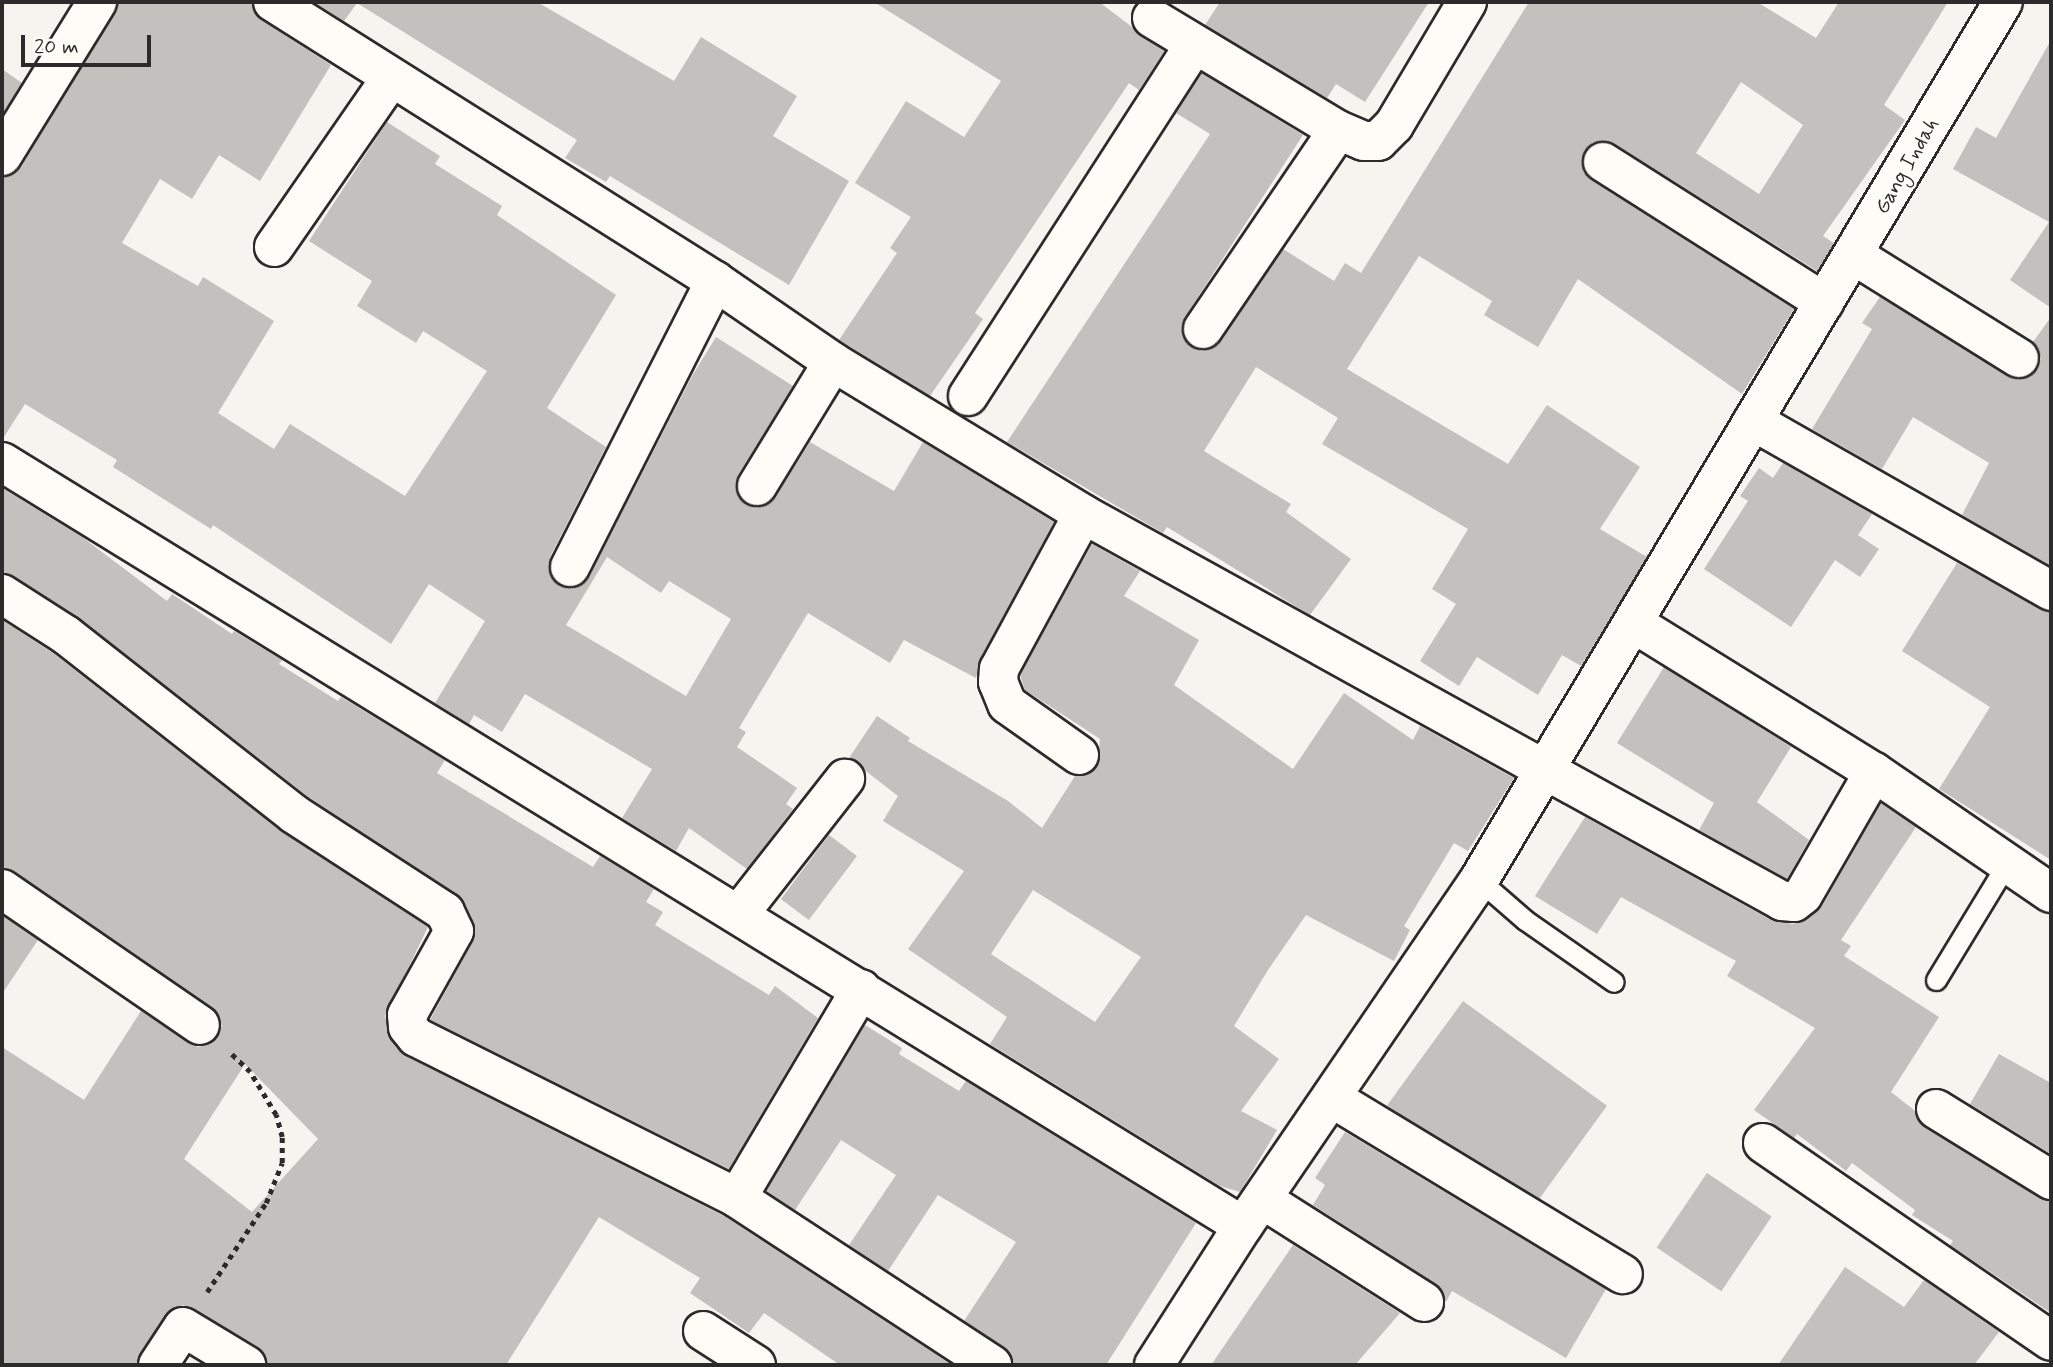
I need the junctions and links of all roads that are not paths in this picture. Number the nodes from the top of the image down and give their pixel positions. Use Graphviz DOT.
graph roads {
  1 [pos="97,2"];
  2 [pos="273,2"];
  3 [pos="1467,2"];
  4 [pos="2003,2"];
  5 [pos="1146,7"];
  6 [pos="1194,45"];
  7 [pos="391,78"];
  8 [pos="1338,130"];
  9 [pos="2,156"];
  10 [pos="1603,162"];
  11 [pos="274,247"];
  12 [pos="1855,256"];
  13 [pos="715,281"];
  14 [pos="1816,314"];
  15 [pos="1203,329"];
  16 [pos="2019,358"];
  17 [pos="833,362"];
  18 [pos="968,396"];
  19 [pos="1753,421"];
  20 [pos="2,462"];
  21 [pos="757,486"];
  22 [pos="1083,513"];
  23 [pos="570,567"];
  24 [pos="2051,591"];
  25 [pos="2,593"];
  26 [pos="1635,624"];
  27 [pos="1079,755"];
  28 [pos="1545,767"];
  29 [pos="1874,772"];
  30 [pos="845,779"];
  31 [pos="2007,863"];
  32 [pos="1479,880"];
  33 [pos="2,889"];
  34 [pos="2051,893"];
  35 [pos="739,914"];
  36 [pos="1936,980"];
  37 [pos="1614,982"];
  38 [pos="861,989"];
  39 [pos="200,1025"];
  40 [pos="1332,1098"];
  41 [pos="1936,1109"];
  42 [pos="1763,1143"];
  43 [pos="2051,1180"];
  44 [pos="737,1198"];
  45 [pos="1252,1212"];
  46 [pos="1623,1274"];
  47 [pos="1424,1302"];
  48 [pos="703,1331"];
  49 [pos="2051,1341"];
  50 [pos="158,1365"];
  51 [pos="246,1365"];
  52 [pos="756,1365"];
  53 [pos="992,1365"];
  54 [pos="1154,1365"];
  1 -- 9 [label="street"];
  2 -- 7 [label="street"];
  3 -- 8 [label="street"];
  4 -- 12 [label="street, Gang Indah"];
  5 -- 6 [label="street"];
  6 -- 8 [label="street"];
  6 -- 18 [label="street"];
  7 -- 11 [label="street"];
  7 -- 13 [label="street"];
  8 -- 15 [label="street"];
  10 -- 14 [label="street"];
  12 -- 14 [label="street, Gang Indah"];
  12 -- 16 [label="street"];
  13 -- 17 [label="street"];
  13 -- 23 [label="street"];
  14 -- 19 [label="street, Gang Indah"];
  17 -- 21 [label="street"];
  17 -- 22 [label="street"];
  19 -- 24 [label="street"];
  19 -- 26 [label="street, Gang Indah"];
  20 -- 35 [label="street"];
  22 -- 27 [label="street"];
  22 -- 28 [label="street"];
  25 -- 44 [label="street"];
  26 -- 28 [label="street, Gang Indah"];
  26 -- 29 [label="street"];
  28 -- 29 [label="street"];
  28 -- 32 [label="street, Gang Indah"];
  29 -- 31 [label="street"];
  30 -- 35 [label="street"];
  31 -- 34 [label="street"];
  31 -- 36 [label="lane"];
  32 -- 37 [label="lane"];
  32 -- 40 [label="street, Gang Indah"];
  33 -- 39 [label="street"];
  35 -- 38 [label="street"];
  38 -- 44 [label="street"];
  38 -- 45 [label="street"];
  40 -- 45 [label="street, Gang Indah"];
  40 -- 46 [label="street"];
  41 -- 43 [label="street"];
  42 -- 49 [label="street"];
  44 -- 53 [label="street"];
  45 -- 47 [label="street"];
  45 -- 54 [label="street, Gang Indah"];
  48 -- 52 [label="street"];
  50 -- 51 [label="street"];
}
